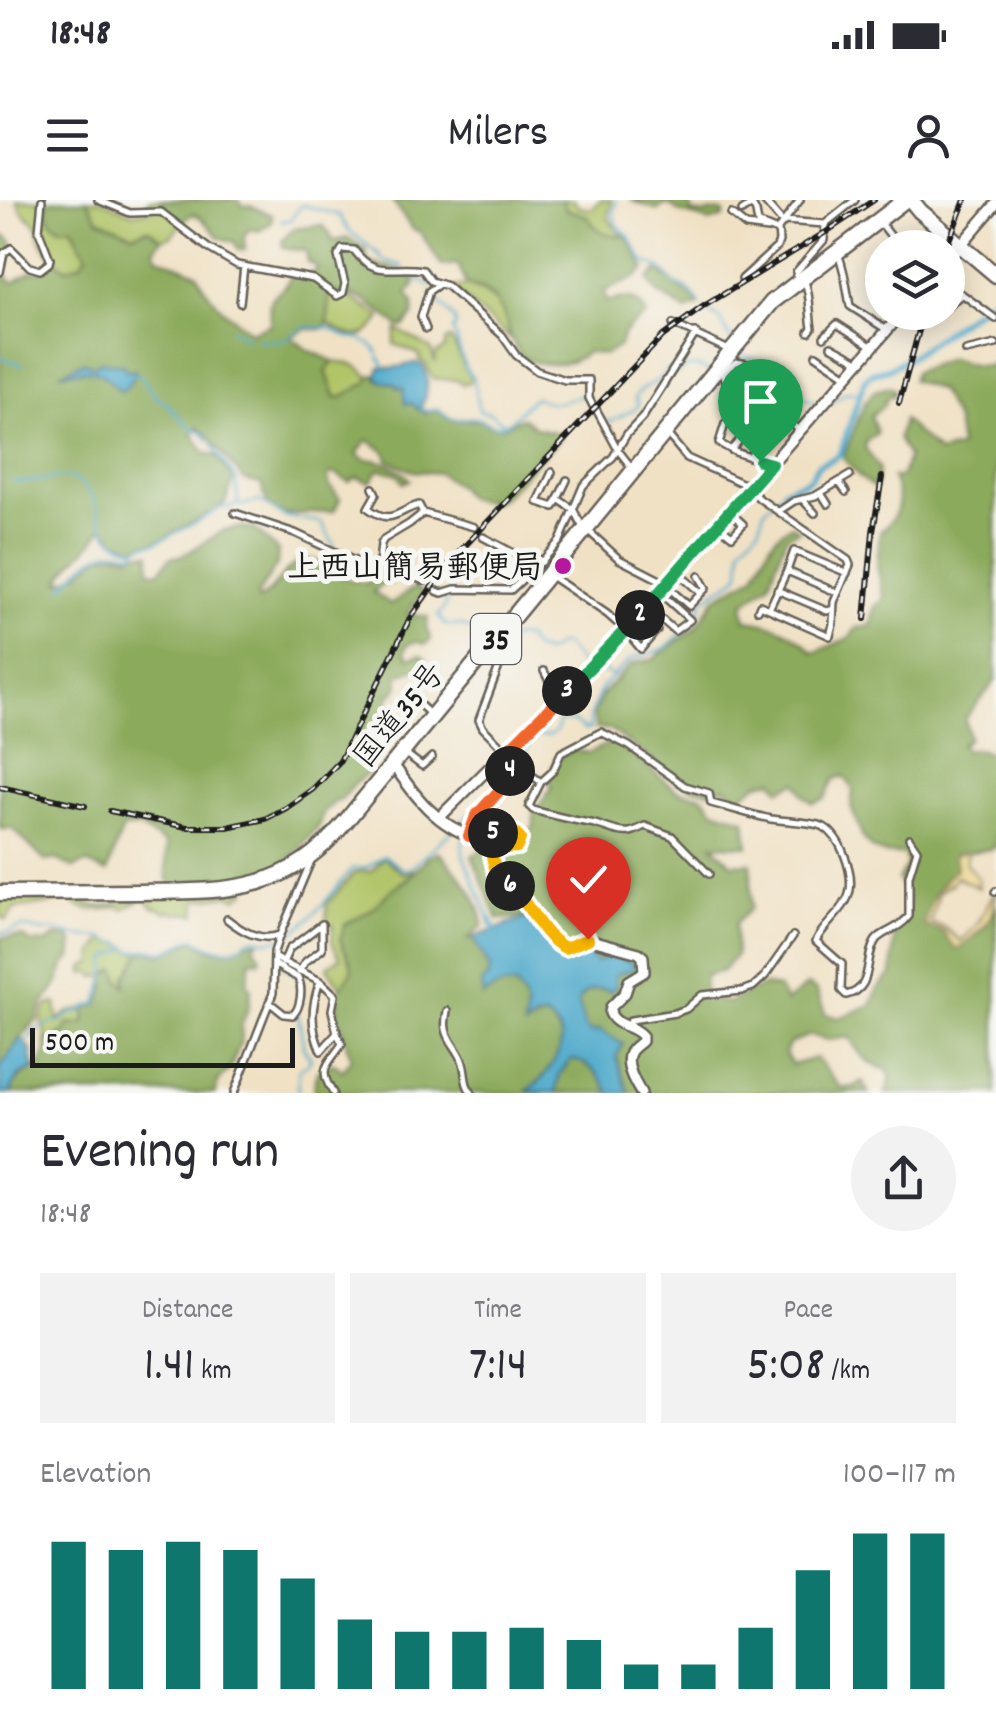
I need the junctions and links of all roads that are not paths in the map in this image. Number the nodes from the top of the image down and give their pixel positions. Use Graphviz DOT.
graph roads {
  1 [pos="42,200"];
  2 [pos="98,200"];
  3 [pos="762,200"];
  4 [pos="800,200"];
  5 [pos="852,201"];
  6 [pos="750,202"];
  7 [pos="907,203"];
  8 [pos="996,204"];
  9 [pos="742,211"];
  10 [pos="731,214"];
  11 [pos="878,220"];
  12 [pos="784,222"];
  13 [pos="825,224"];
  14 [pos="774,230"];
  15 [pos="886,230"];
  16 [pos="941,230"];
  17 [pos="965,239"];
  18 [pos="965,249"];
  19 [pos="836,252"];
  20 [pos="244,266"];
  21 [pos="0,272"];
  22 [pos="799,276"];
  23 [pos="996,276"];
  24 [pos="742,279"];
  25 [pos="439,284"];
  26 [pos="965,296"];
  27 [pos="240,303"];
  28 [pos="865,315"];
  29 [pos="996,318"];
  30 [pos="673,324"];
  31 [pos="426,329"];
  32 [pos="887,330"];
  33 [pos="810,332"];
  34 [pos="696,333"];
  35 [pos="824,337"];
  36 [pos="996,344"];
  37 [pos="831,346"];
  38 [pos="872,347"];
  39 [pos="966,351"];
  40 [pos="731,352"];
  41 [pos="816,356"];
  42 [pos="860,362"];
  43 [pos="757,364"];
  44 [pos="776,370"];
  45 [pos="848,376"];
  46 [pos="734,390"];
  47 [pos="756,393"];
  48 [pos="748,403"];
  49 [pos="770,405"];
  50 [pos="784,417"];
  51 [pos="800,431"];
  52 [pos="665,432"];
  53 [pos="618,450"];
  54 [pos="731,450"];
  55 [pos="749,457"];
  56 [pos="771,464"];
  57 [pos="634,470"];
  58 [pos="839,470"];
  59 [pos="552,472"];
  60 [pos="844,478"];
  61 [pos="567,480"];
  62 [pos="823,481"];
  63 [pos="374,488"];
  64 [pos="750,488"];
  65 [pos="829,488"];
  66 [pos="846,492"];
  67 [pos="820,493"];
  68 [pos="558,499"];
  69 [pos="802,499"];
  70 [pos="828,504"];
  71 [pos="772,506"];
  72 [pos="573,509"];
  73 [pos="730,512"];
  74 [pos="235,513"];
  75 [pos="423,513"];
  76 [pos="815,513"];
  77 [pos="718,525"];
  78 [pos="474,527"];
  79 [pos="586,528"];
  80 [pos="483,537"];
  81 [pos="379,564"];
  82 [pos="548,569"];
  83 [pos="788,571"];
  84 [pos="677,572"];
  85 [pos="847,574"];
  86 [pos="698,576"];
  87 [pos="424,581"];
  88 [pos="662,589"];
  89 [pos="437,590"];
  90 [pos="777,590"];
  91 [pos="838,593"];
  92 [pos="702,594"];
  93 [pos="646,607"];
  94 [pos="768,609"];
  95 [pos="833,609"];
  96 [pos="758,610"];
  97 [pos="506,626"];
  98 [pos="626,630"];
  99 [pos="657,630"];
  100 [pos="544,671"];
  101 [pos="408,694"];
  102 [pos="558,700"];
  103 [pos="432,716"];
  104 [pos="403,752"];
  105 [pos="506,752"];
  106 [pos="432,757"];
  107 [pos="393,764"];
  108 [pos="511,774"];
  109 [pos="541,782"];
  110 [pos="439,818"];
  111 [pos="465,834"];
  112 [pos="909,838"];
  113 [pos="312,853"];
  114 [pos="709,874"];
  115 [pos="0,893"];
  116 [pos="228,918"];
  117 [pos="793,936"];
  118 [pos="278,938"];
  119 [pos="278,961"];
  120 [pos="299,972"];
  121 [pos="320,981"];
  122 [pos="270,1002"];
  123 [pos="447,1011"];
  124 [pos="626,1026"];
  125 [pos="337,1033"];
  126 [pos="234,1093"];
  127 [pos="332,1093"];
  128 [pos="472,1093"];
  129 [pos="641,1093"];
  1 -- 21 [label="street"];
  2 -- 20 [label="street"];
  3 -- 12 [label="street"];
  4 -- 12 [label="street"];
  5 -- 13 [label="street"];
  6 -- 9 [label="street"];
  6 -- 14 [label="street"];
  7 -- 11 [label="highway, 国道35号 / 35"];
  7 -- 16 [label="highway"];
  8 -- 17 [label="street"];
  10 -- 14 [label="street"];
  11 -- 15 [label="street"];
  11 -- 19 [label="highway, 国道35号 / 35"];
  12 -- 13 [label="street"];
  12 -- 14 [label="street"];
  13 -- 22 [label="street"];
  14 -- 24 [label="street"];
  18 -- 23 [label="highway"];
  19 -- 22 [label="highway, 国道35号 / 35"];
  19 -- 28 [label="street"];
  20 -- 25 [label="street"];
  20 -- 27 [label="street"];
  22 -- 33 [label="street"];
  22 -- 40 [label="highway, 国道35号 / 35"];
  25 -- 31 [label="street"];
  25 -- 53 [label="street"];
  26 -- 29 [label="street"];
  30 -- 34 [label="street"];
  32 -- 38 [label="street"];
  34 -- 40 [label="street"];
  34 -- 53 [label="street"];
  35 -- 38 [label="street"];
  36 -- 39 [label="street"];
  37 -- 42 [label="street"];
  38 -- 42 [label="street"];
  40 -- 52 [label="highway, 国道35号 / 35"];
  41 -- 45 [label="street"];
  42 -- 45 [label="street"];
  43 -- 44 [label="street"];
  43 -- 46 [label="street"];
  43 -- 46 [label="street"];
  44 -- 47 [label="street"];
  44 -- 49 [label="street"];
  45 -- 51 [label="street"];
  46 -- 48 [label="street"];
  47 -- 48 [label="street"];
  47 -- 49 [label="street"];
  48 -- 54 [label="street"];
  49 -- 50 [label="street"];
  49 -- 54 [label="street"];
  50 -- 51 [label="street"];
  50 -- 55 [label="street"];
  51 -- 56 [label="street"];
  52 -- 57 [label="highway, 国道35号 / 35"];
  52 -- 64 [label="street"];
  53 -- 57 [label="street"];
  53 -- 72 [label="street"];
  54 -- 55 [label="street"];
  55 -- 56 [label="street"];
  56 -- 64 [label="street"];
  57 -- 79 [label="highway, 国道35号 / 35"];
  58 -- 60 [label="street"];
  59 -- 68 [label="street"];
  60 -- 65 [label="street"];
  60 -- 66 [label="street"];
  61 -- 68 [label="street"];
  62 -- 65 [label="street"];
  63 -- 75 [label="street"];
  64 -- 71 [label="street"];
  64 -- 73 [label="street"];
  65 -- 67 [label="street"];
  67 -- 69 [label="street"];
  67 -- 70 [label="street"];
  68 -- 72 [label="street"];
  69 -- 71 [label="street"];
  69 -- 76 [label="street"];
  71 -- 85 [label="street"];
  72 -- 79 [label="street"];
  72 -- 82 [label="street"];
  73 -- 77 [label="street"];
  73 -- 77 [label="street"];
  74 -- 81 [label="street"];
  75 -- 78 [label="street"];
  75 -- 81 [label="street"];
  77 -- 84 [label="street"];
  79 -- 82 [label="highway, 国道35号 / 35"];
  79 -- 88 [label="street"];
  80 -- 82 [label="street"];
  81 -- 87 [label="street"];
  82 -- 89 [label="street"];
  82 -- 97 [label="highway, 国道35号 / 35"];
  82 -- 98 [label="street"];
  83 -- 85 [label="street"];
  83 -- 90 [label="street"];
  83 -- 91 [label="street"];
  84 -- 88 [label="street"];
  84 -- 92 [label="street"];
  85 -- 91 [label="street"];
  86 -- 92 [label="street"];
  88 -- 92 [label="street"];
  88 -- 93 [label="street"];
  88 -- 93 [label="street"];
  90 -- 94 [label="street"];
  90 -- 95 [label="street"];
  91 -- 95 [label="street"];
  93 -- 98 [label="street"];
  94 -- 95 [label="street"];
  94 -- 96 [label="street"];
  97 -- 103 [label="highway, 国道35号 / 35"];
  97 -- 105 [label="street"];
  98 -- 99 [label="street"];
  98 -- 102 [label="street"];
  100 -- 102 [label="street"];
  101 -- 103 [label="street"];
  102 -- 105 [label="street"];
  103 -- 104 [label="highway, 国道35号 / 35"];
  104 -- 106 [label="street"];
  104 -- 107 [label="highway, 国道35号 / 35"];
  105 -- 108 [label="street"];
  105 -- 110 [label="street"];
  107 -- 110 [label="street"];
  107 -- 113 [label="highway, 国道35号 / 35"];
  108 -- 109 [label="street"];
  108 -- 111 [label="street"];
  109 -- 112 [label="street"];
  109 -- 114 [label="street"];
  110 -- 111 [label="street"];
  111 -- 124 [label="street"];
  113 -- 115 [label="highway, 国道35号 / 35"];
  113 -- 118 [label="street"];
  116 -- 118 [label="street"];
  117 -- 124 [label="street"];
  118 -- 119 [label="street"];
  119 -- 120 [label="street"];
  119 -- 120 [label="street"];
  119 -- 122 [label="street"];
  119 -- 122 [label="street"];
  120 -- 121 [label="street"];
  121 -- 125 [label="street"];
  121 -- 125 [label="street"];
  122 -- 126 [label="street"];
  123 -- 128 [label="street"];
  124 -- 129 [label="street"];
  125 -- 127 [label="street"];
}
